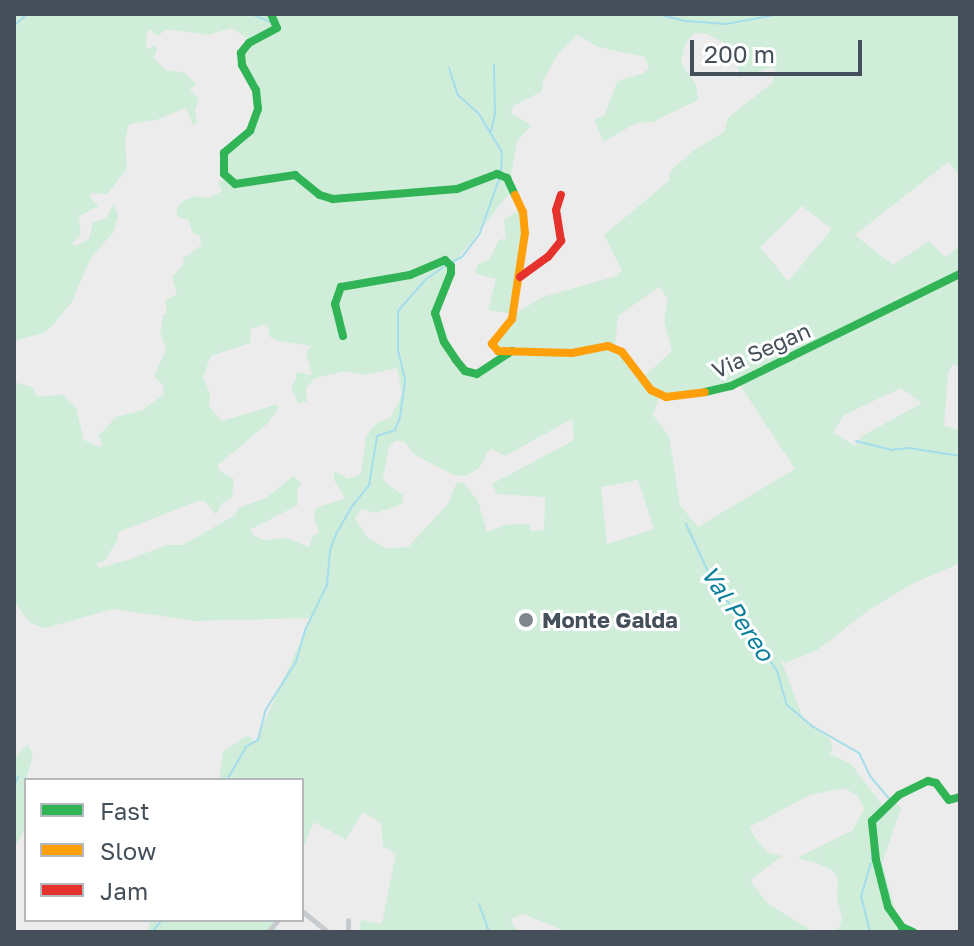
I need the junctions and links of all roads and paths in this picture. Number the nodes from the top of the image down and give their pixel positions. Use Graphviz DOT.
graph roads {
  1 [pos="271,14"];
  2 [pos="561,195"];
  3 [pos="960,274"];
  4 [pos="520,277"];
  5 [pos="343,336"];
  6 [pos="512,351"];
  7 [pos="960,797"];
  8 [pos="304,913"];
  9 [pos="348,920"];
  10 [pos="328,932"];
  11 [pos="348,932"];
  12 [pos="913,932"];
  1 -- 4 [label="street"];
  2 -- 4 [label="street"];
  3 -- 6 [label="street, Via Segan"];
  4 -- 6 [label="street"];
  5 -- 6 [label="street"];
  7 -- 12 [label="street"];
  8 -- 10 [label="street"];
  9 -- 11 [label="street"];
}
